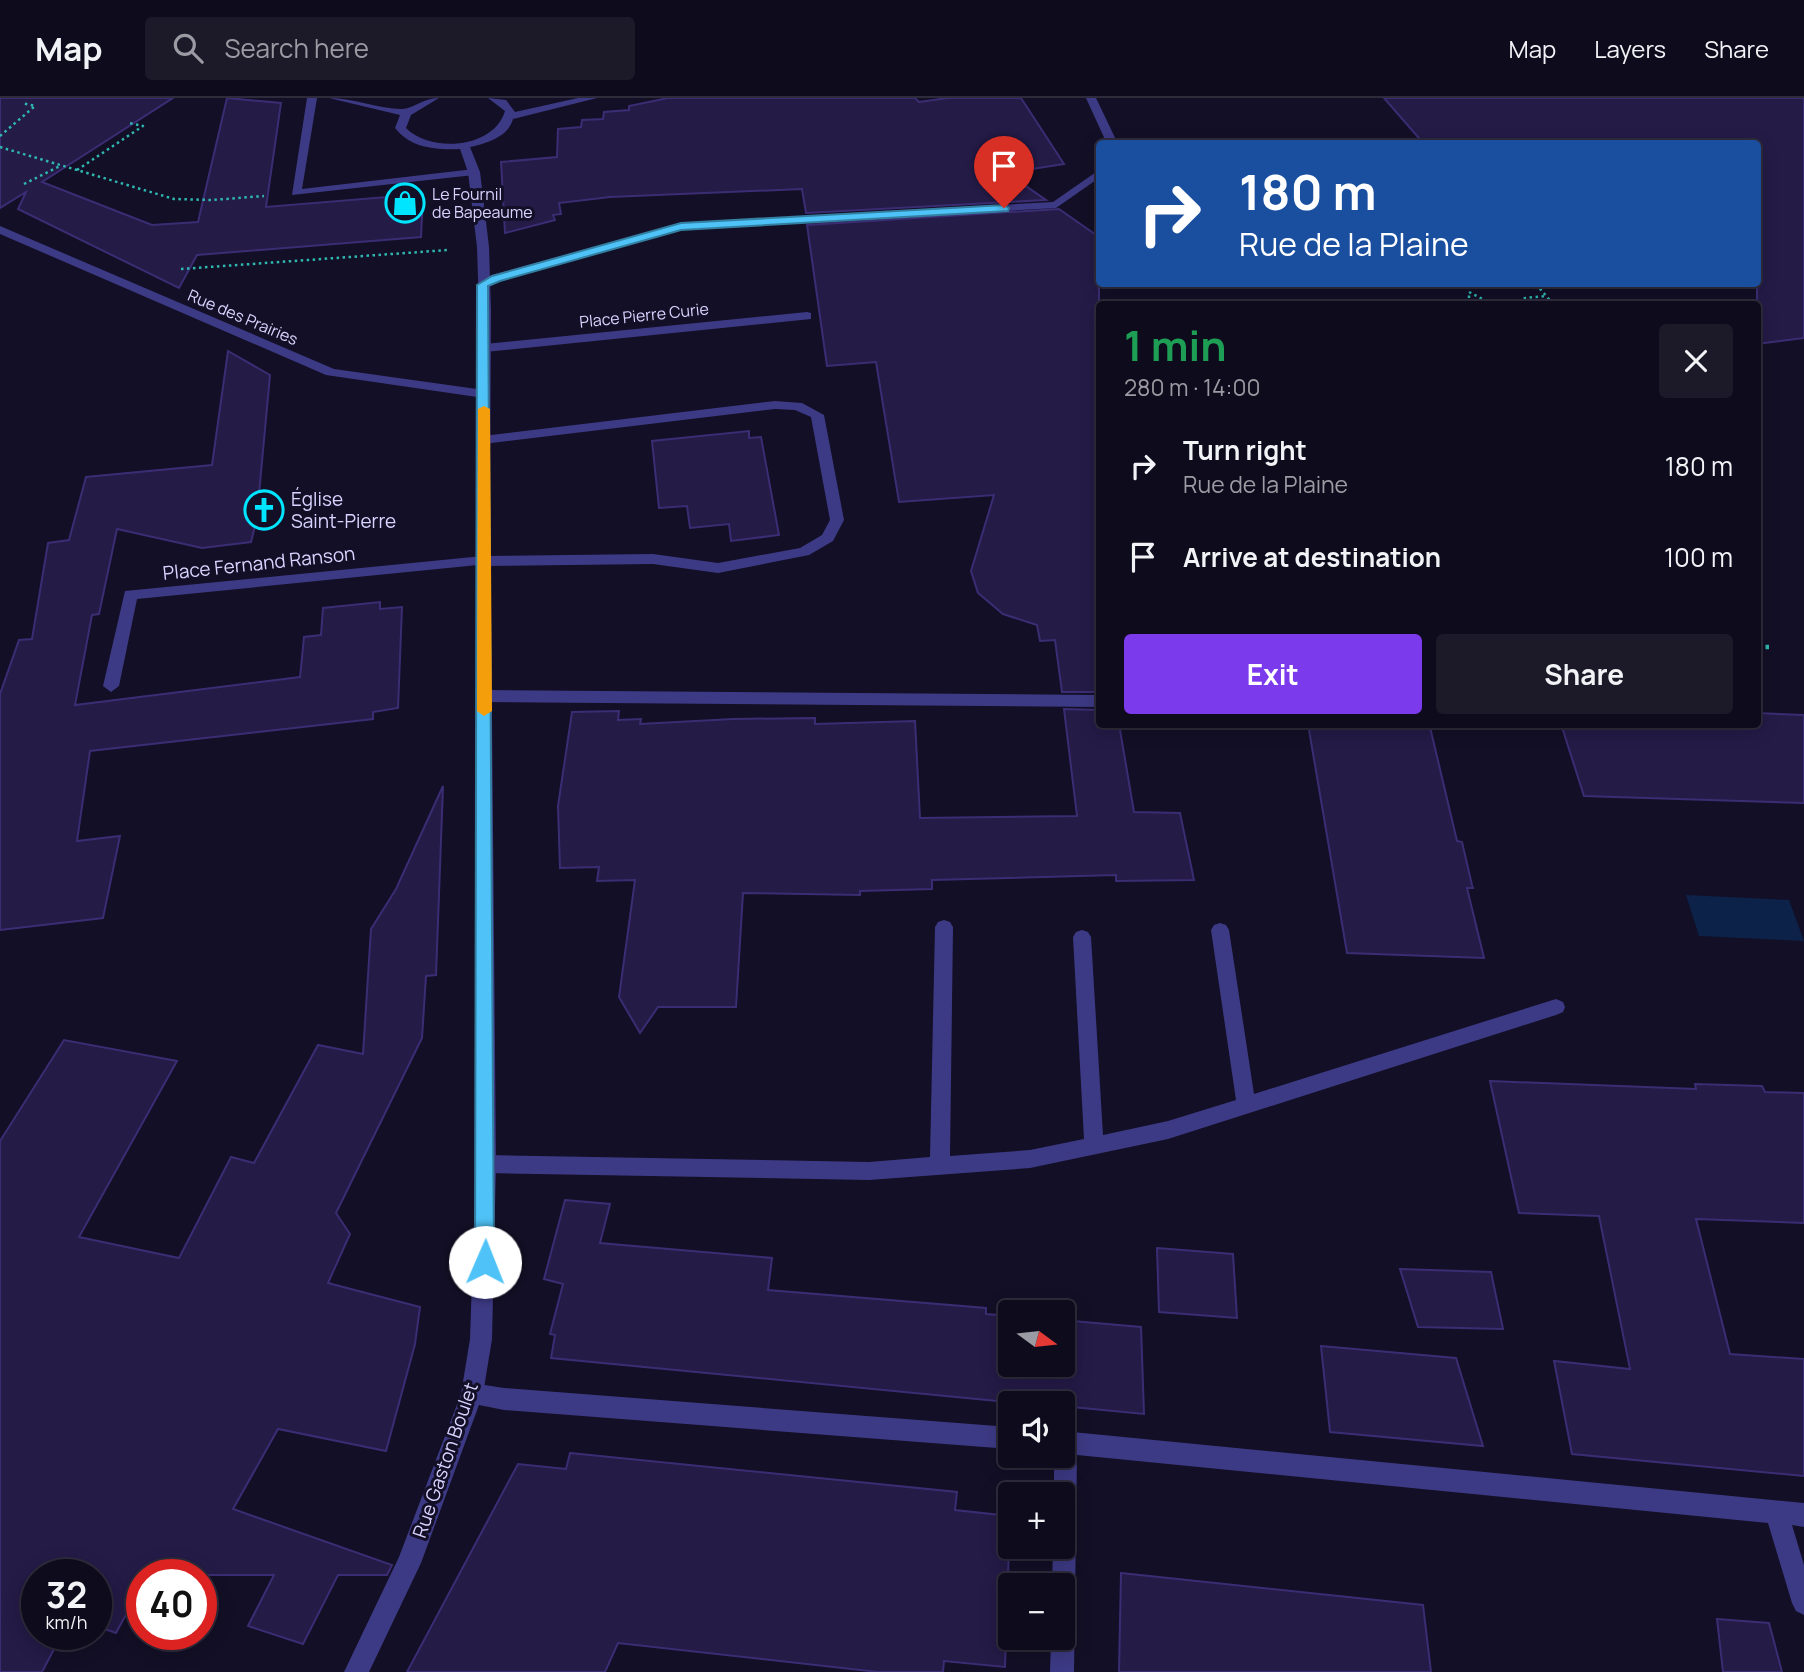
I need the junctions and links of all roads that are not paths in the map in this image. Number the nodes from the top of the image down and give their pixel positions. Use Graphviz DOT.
graph roads {
  1 [pos="312,98"];
  2 [pos="334,98"];
  3 [pos="434,98"];
  4 [pos="493,98"];
  5 [pos="592,98"];
  6 [pos="1091,98"];
  7 [pos="406,113"];
  8 [pos="511,116"];
  9 [pos="1111,140"];
  10 [pos="464,145"];
  11 [pos="474,172"];
  12 [pos="1096,175"];
  13 [pos="0,230"];
  14 [pos="483,285"];
  15 [pos="807,316"];
  16 [pos="485,348"];
  17 [pos="484,394"];
  18 [pos="483,440"];
  19 [pos="483,561"];
  20 [pos="111,686"];
  21 [pos="484,696"];
  22 [pos="1096,701"];
  23 [pos="944,927"];
  24 [pos="1220,930"];
  25 [pos="1082,937"];
  26 [pos="1556,1007"];
  27 [pos="1245,1105"];
  28 [pos="1094,1146"];
  29 [pos="486,1164"];
  30 [pos="940,1166"];
  31 [pos="472,1394"];
  32 [pos="998,1437"];
  33 [pos="1075,1443"];
  34 [pos="1064,1468"];
  35 [pos="1776,1512"];
  36 [pos="1804,1515"];
  37 [pos="1804,1603"];
  38 [pos="355,1672"];
  39 [pos="1062,1672"];
  1 -- 11 [label="street"];
  2 -- 7 [label="street"];
  3 -- 7 [label="street"];
  4 -- 8 [label="street"];
  5 -- 8 [label="street"];
  6 -- 9 [label="street"];
  7 -- 10 [label="street"];
  8 -- 10 [label="street"];
  10 -- 11 [label="street, Rue Gaston Boulet"];
  11 -- 14 [label="street, Rue Gaston Boulet"];
  12 -- 14 [label="street"];
  13 -- 17 [label="street, Rue des Prairies"];
  14 -- 16 [label="street, Rue Gaston Boulet"];
  15 -- 16 [label="street, Place Pierre Curie"];
  16 -- 17 [label="street, Rue Gaston Boulet"];
  17 -- 18 [label="street, Rue Gaston Boulet"];
  18 -- 19 [label="street, Rue Gaston Boulet"];
  18 -- 19 [label="street"];
  19 -- 20 [label="street, Place Fernand Ranson"];
  19 -- 21 [label="street, Rue Gaston Boulet"];
  21 -- 22 [label="street"];
  21 -- 29 [label="street, Rue Gaston Boulet"];
  23 -- 30 [label="street"];
  24 -- 27 [label="street"];
  25 -- 28 [label="street"];
  26 -- 27 [label="street"];
  27 -- 28 [label="street"];
  28 -- 30 [label="street"];
  29 -- 30 [label="street"];
  29 -- 31 [label="street, Rue Gaston Boulet"];
  31 -- 32 [label="street"];
  31 -- 38 [label="street, Rue Gaston Boulet"];
  33 -- 35 [label="street"];
  34 -- 39 [label="street"];
  35 -- 36 [label="street"];
  35 -- 37 [label="street"];
}
